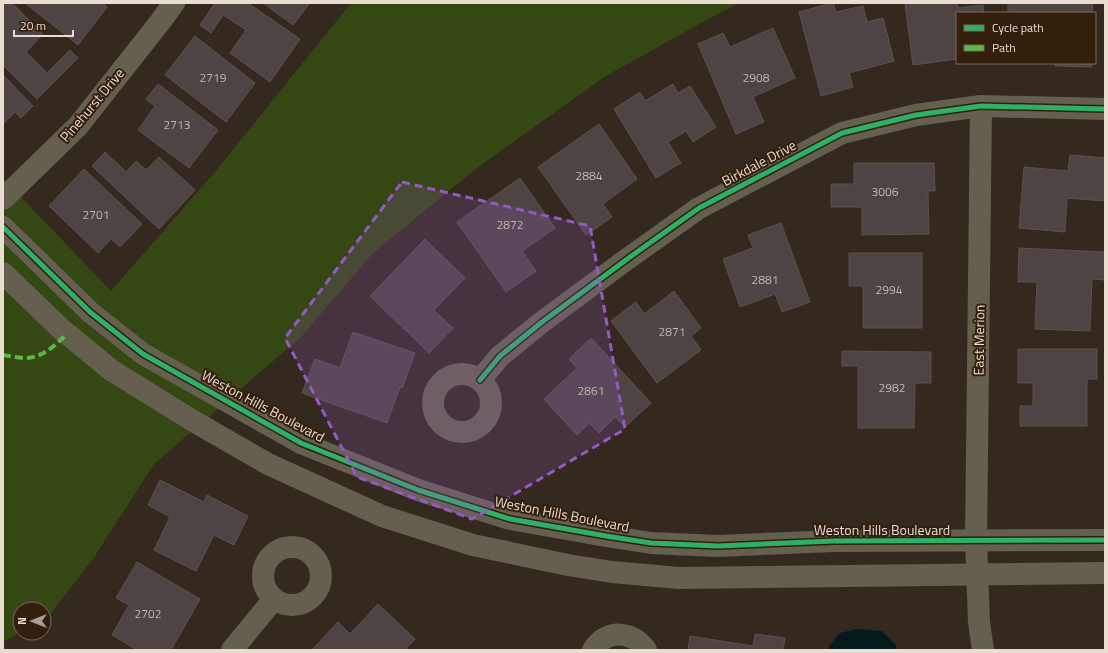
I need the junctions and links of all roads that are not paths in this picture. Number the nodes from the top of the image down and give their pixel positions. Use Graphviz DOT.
graph roads {
  1 [pos="174,3"];
  2 [pos="981,106"];
  3 [pos="1105,109"];
  4 [pos="3,199"];
  5 [pos="3,227"];
  6 [pos="3,273"];
  7 [pos="480,380"];
  8 [pos="1105,540"];
  9 [pos="976,541"];
  10 [pos="1105,573"];
  11 [pos="977,574"];
  12 [pos="274,599"];
  13 [pos="232,650"];
  14 [pos="593,650"];
  15 [pos="646,650"];
  16 [pos="983,650"];
  1 -- 4 [label="street, Pinehurst Drive"];
  2 -- 3 [label="street, Birkdale Drive"];
  2 -- 7 [label="street, Birkdale Drive"];
  2 -- 9 [label="street, East Merion"];
  5 -- 9 [label="street, Weston Hills Boulevard"];
  6 -- 11 [label="street"];
  8 -- 9 [label="street, Weston Hills Boulevard"];
  9 -- 11 [label="street, East Merion"];
  10 -- 11 [label="street"];
  11 -- 16 [label="street, East Merion"];
  12 -- 13 [label="street"];
  14 -- 15 [label="street"];
}
